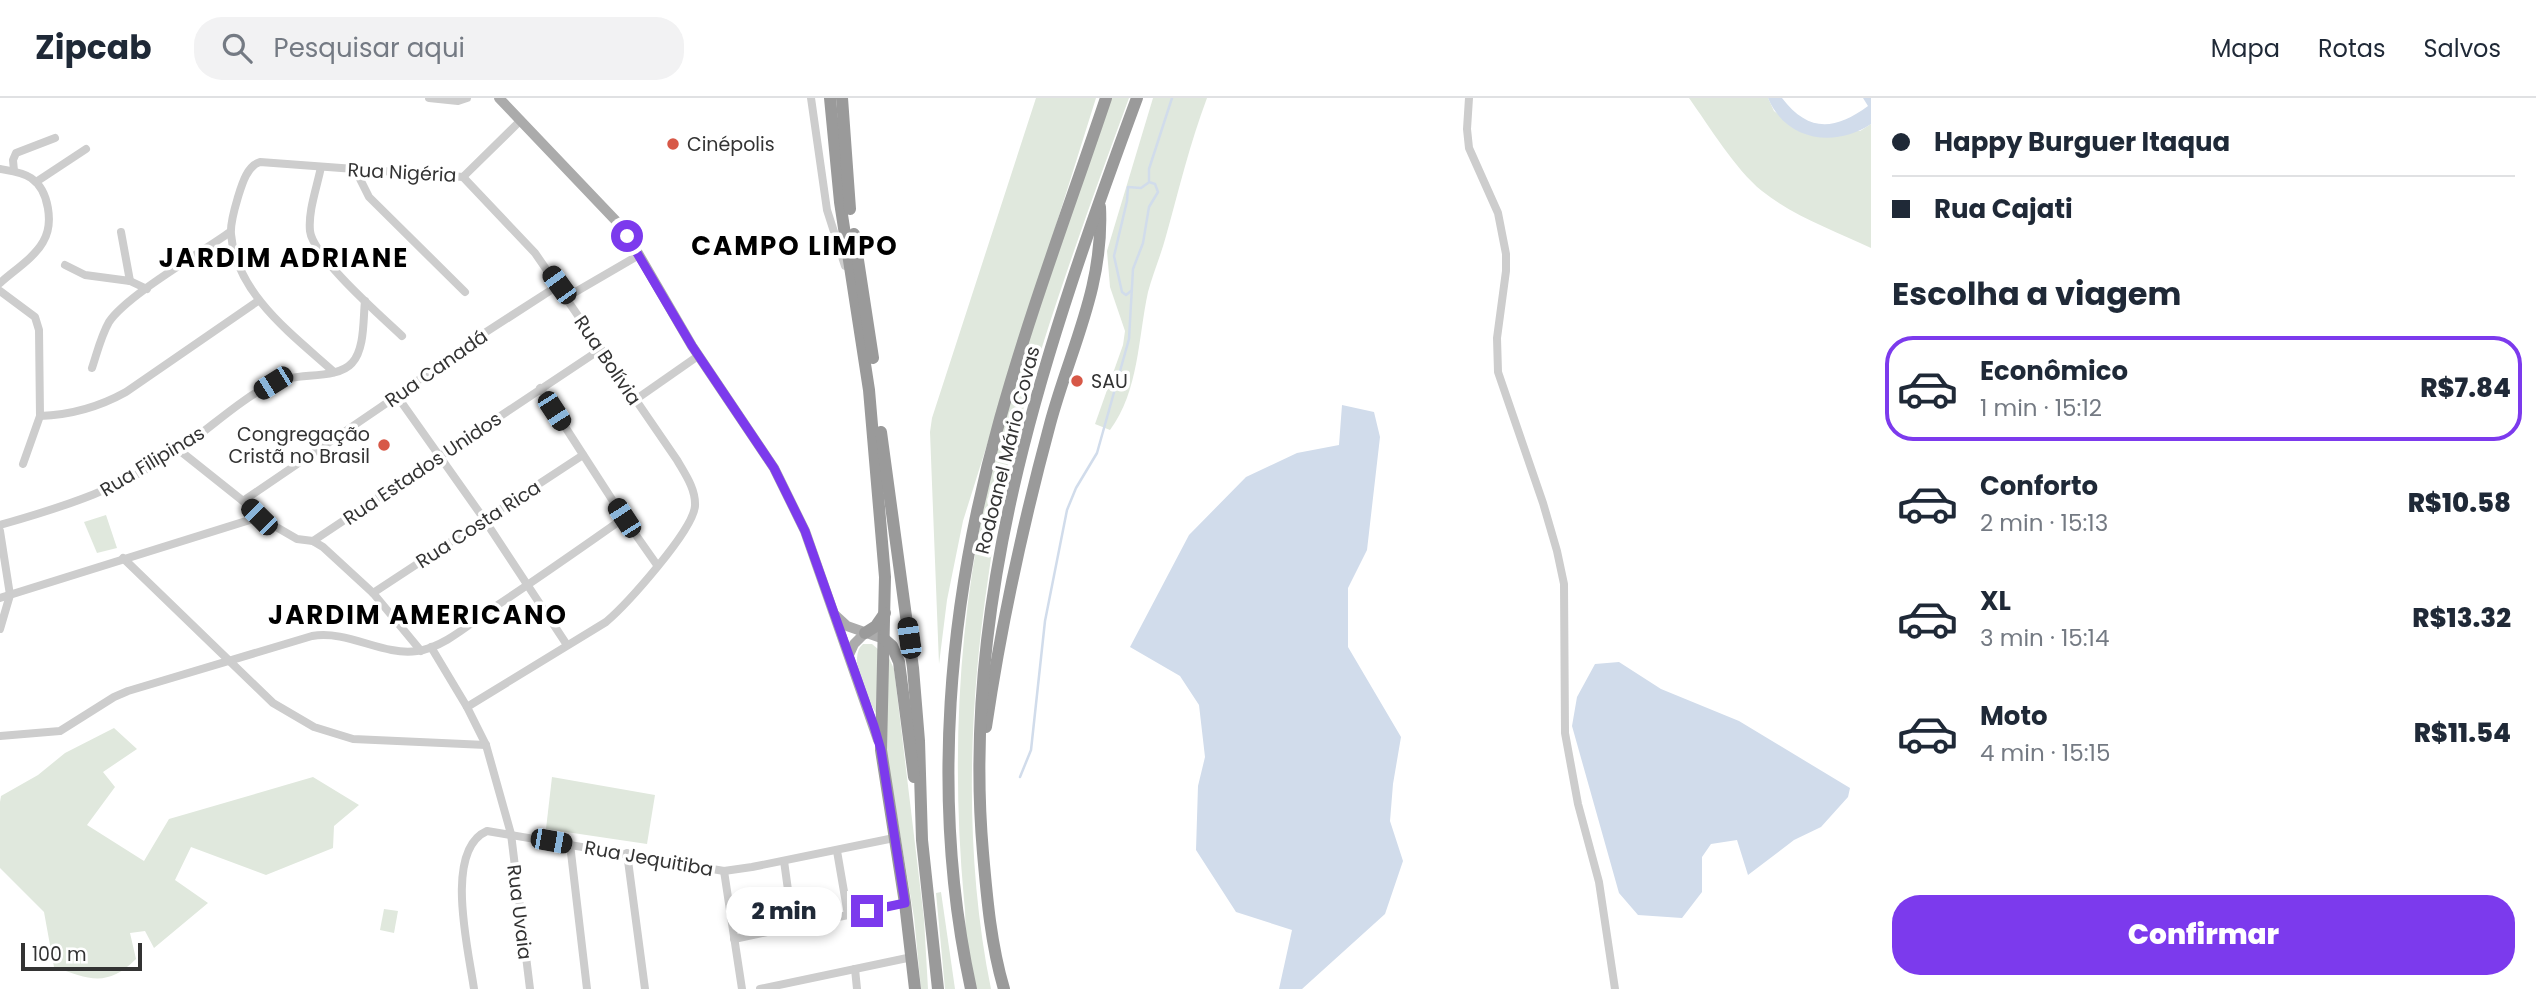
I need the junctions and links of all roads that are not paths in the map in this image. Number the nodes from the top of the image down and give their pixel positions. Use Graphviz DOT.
graph roads {
  1 [pos="429,98"];
  2 [pos="467,98"];
  3 [pos="499,98"];
  4 [pos="811,98"];
  5 [pos="830,98"];
  6 [pos="842,98"];
  7 [pos="1106,98"];
  8 [pos="1136,98"];
  9 [pos="1469,98"];
  10 [pos="521,121"];
  11 [pos="55,138"];
  12 [pos="86,149"];
  13 [pos="321,167"];
  14 [pos="0,169"];
  15 [pos="355,169"];
  16 [pos="14,172"];
  17 [pos="463,177"];
  18 [pos="36,182"];
  19 [pos="1100,199"];
  20 [pos="121,232"];
  21 [pos="230,232"];
  22 [pos="639,255"];
  23 [pos="65,265"];
  24 [pos="130,281"];
  25 [pos="0,283"];
  26 [pos="559,285"];
  27 [pos="147,289"];
  28 [pos="0,292"];
  29 [pos="465,292"];
  30 [pos="565,295"];
  31 [pos="258,301"];
  32 [pos="365,301"];
  33 [pos="859,321"];
  34 [pos="402,336"];
  35 [pos="601,349"];
  36 [pos="698,356"];
  37 [pos="92,368"];
  38 [pos="334,372"];
  39 [pos="540,388"];
  40 [pos="397,396"];
  41 [pos="635,400"];
  42 [pos="40,416"];
  43 [pos="179,450"];
  44 [pos="583,455"];
  45 [pos="440,456"];
  46 [pos="23,464"];
  47 [pos="243,501"];
  48 [pos="259,517"];
  49 [pos="624,518"];
  50 [pos="484,519"];
  51 [pos="0,525"];
  52 [pos="0,531"];
  53 [pos="313,541"];
  54 [pos="123,558"];
  55 [pos="657,565"];
  56 [pos="528,585"];
  57 [pos="373,593"];
  58 [pos="10,594"];
  59 [pos="0,598"];
  60 [pos="832,612"];
  61 [pos="885,613"];
  62 [pos="0,629"];
  63 [pos="865,633"];
  64 [pos="884,639"];
  65 [pos="567,645"];
  66 [pos="431,646"];
  67 [pos="421,650"];
  68 [pos="849,655"];
  69 [pos="227,661"];
  70 [pos="467,707"];
  71 [pos="0,736"];
  72 [pos="485,746"];
  73 [pos="881,750"];
  74 [pos="978,776"];
  75 [pos="512,834"];
  76 [pos="894,838"];
  77 [pos="922,839"];
  78 [pos="570,844"];
  79 [pos="837,850"];
  80 [pos="627,853"];
  81 [pos="784,861"];
  82 [pos="724,871"];
  83 [pos="905,903"];
  84 [pos="848,915"];
  85 [pos="793,926"];
  86 [pos="734,939"];
  87 [pos="912,957"];
  88 [pos="855,969"];
  89 [pos="801,985"];
  90 [pos="857,987"];
  91 [pos="474,989"];
  92 [pos="530,989"];
  93 [pos="587,989"];
  94 [pos="645,989"];
  95 [pos="742,989"];
  96 [pos="760,989"];
  97 [pos="915,989"];
  98 [pos="938,989"];
  99 [pos="971,989"];
  100 [pos="1004,989"];
  101 [pos="1615,989"];
  1 -- 2 [label="street"];
  3 -- 10 [label="main road"];
  4 -- 33 [label="street"];
  5 -- 33 [label="highway"];
  6 -- 77 [label="highway"];
  7 -- 99 [label="highway, Rodoanel Mário Covas"];
  8 -- 19 [label="highway, Rodoanel Mário Covas"];
  9 -- 101 [label="street"];
  10 -- 17 [label="street, Rua Nigéria"];
  10 -- 22 [label="main road"];
  11 -- 16 [label="street"];
  12 -- 18 [label="street"];
  13 -- 15 [label="street, Rua Nigéria"];
  13 -- 21 [label="street, Rua Nigéria"];
  13 -- 32 [label="street"];
  14 -- 16 [label="street"];
  15 -- 17 [label="street, Rua Nigéria"];
  15 -- 29 [label="street"];
  16 -- 18 [label="street"];
  17 -- 26 [label="street, Rua Bolívia"];
  18 -- 25 [label="street"];
  19 -- 74 [label="highway"];
  19 -- 74 [label="highway, Rodoanel Mário Covas"];
  20 -- 24 [label="street"];
  21 -- 27 [label="street"];
  21 -- 31 [label="street"];
  22 -- 30 [label="street"];
  22 -- 36 [label="main road"];
  23 -- 24 [label="street"];
  24 -- 27 [label="street"];
  26 -- 30 [label="street, Rua Bolívia"];
  26 -- 40 [label="street, Rua Canadá"];
  27 -- 37 [label="street"];
  28 -- 42 [label="street"];
  30 -- 35 [label="street, Rua Bolívia"];
  31 -- 38 [label="street"];
  31 -- 42 [label="street"];
  32 -- 34 [label="street"];
  32 -- 38 [label="street"];
  33 -- 61 [label="highway"];
  35 -- 39 [label="street, Rua Estados Unidos"];
  35 -- 41 [label="street, Rua Bolívia"];
  36 -- 41 [label="street"];
  36 -- 60 [label="main road"];
  38 -- 43 [label="street, Rua Filipinas"];
  39 -- 44 [label="street"];
  39 -- 45 [label="street, Rua Estados Unidos"];
  40 -- 45 [label="street"];
  40 -- 47 [label="street, Rua Canadá"];
  41 -- 55 [label="street, Rua Bolívia"];
  42 -- 46 [label="street"];
  43 -- 47 [label="street"];
  43 -- 51 [label="street, Rua Filipinas"];
  44 -- 49 [label="street"];
  44 -- 50 [label="street, Rua Costa Rica"];
  45 -- 50 [label="street"];
  45 -- 53 [label="street, Rua Estados Unidos"];
  47 -- 48 [label="street"];
  48 -- 53 [label="street"];
  48 -- 54 [label="street"];
  49 -- 55 [label="street"];
  49 -- 56 [label="street"];
  50 -- 56 [label="street"];
  50 -- 57 [label="street, Rua Costa Rica"];
  52 -- 58 [label="street"];
  53 -- 57 [label="street"];
  54 -- 58 [label="street"];
  54 -- 69 [label="street"];
  55 -- 65 [label="street"];
  56 -- 65 [label="street"];
  56 -- 66 [label="street"];
  57 -- 67 [label="street"];
  58 -- 59 [label="street"];
  58 -- 62 [label="street"];
  60 -- 63 [label="main road"];
  60 -- 68 [label="main road"];
  61 -- 63 [label="highway"];
  61 -- 64 [label="highway"];
  63 -- 64 [label="main road"];
  63 -- 68 [label="main road"];
  64 -- 73 [label="highway"];
  64 -- 77 [label="highway"];
  65 -- 70 [label="street"];
  66 -- 67 [label="street"];
  66 -- 70 [label="street, Rua Uvaia"];
  67 -- 69 [label="street"];
  68 -- 73 [label="main road"];
  69 -- 71 [label="street"];
  69 -- 72 [label="street"];
  70 -- 72 [label="street, Rua Uvaia"];
  72 -- 75 [label="street, Rua Uvaia"];
  73 -- 76 [label="highway"];
  74 -- 100 [label="highway, Rodoanel Mário Covas"];
  75 -- 78 [label="street, Rua Jequitiba"];
  75 -- 91 [label="street, Rua Jequitiba"];
  75 -- 92 [label="street, Rua Uvaia"];
  76 -- 79 [label="street, Rua Jequitiba"];
  76 -- 83 [label="highway"];
  77 -- 98 [label="highway"];
  78 -- 80 [label="street, Rua Jequitiba"];
  78 -- 93 [label="street"];
  79 -- 81 [label="street, Rua Jequitiba"];
  79 -- 84 [label="street"];
  80 -- 82 [label="street, Rua Jequitiba"];
  80 -- 94 [label="street"];
  81 -- 82 [label="street, Rua Jequitiba"];
  81 -- 85 [label="street"];
  82 -- 86 [label="street"];
  83 -- 84 [label="street"];
  83 -- 87 [label="highway"];
  84 -- 85 [label="street"];
  85 -- 86 [label="street"];
  86 -- 95 [label="street"];
  87 -- 88 [label="street"];
  87 -- 97 [label="highway"];
  88 -- 89 [label="street"];
  88 -- 90 [label="street"];
  89 -- 96 [label="street"];
}
